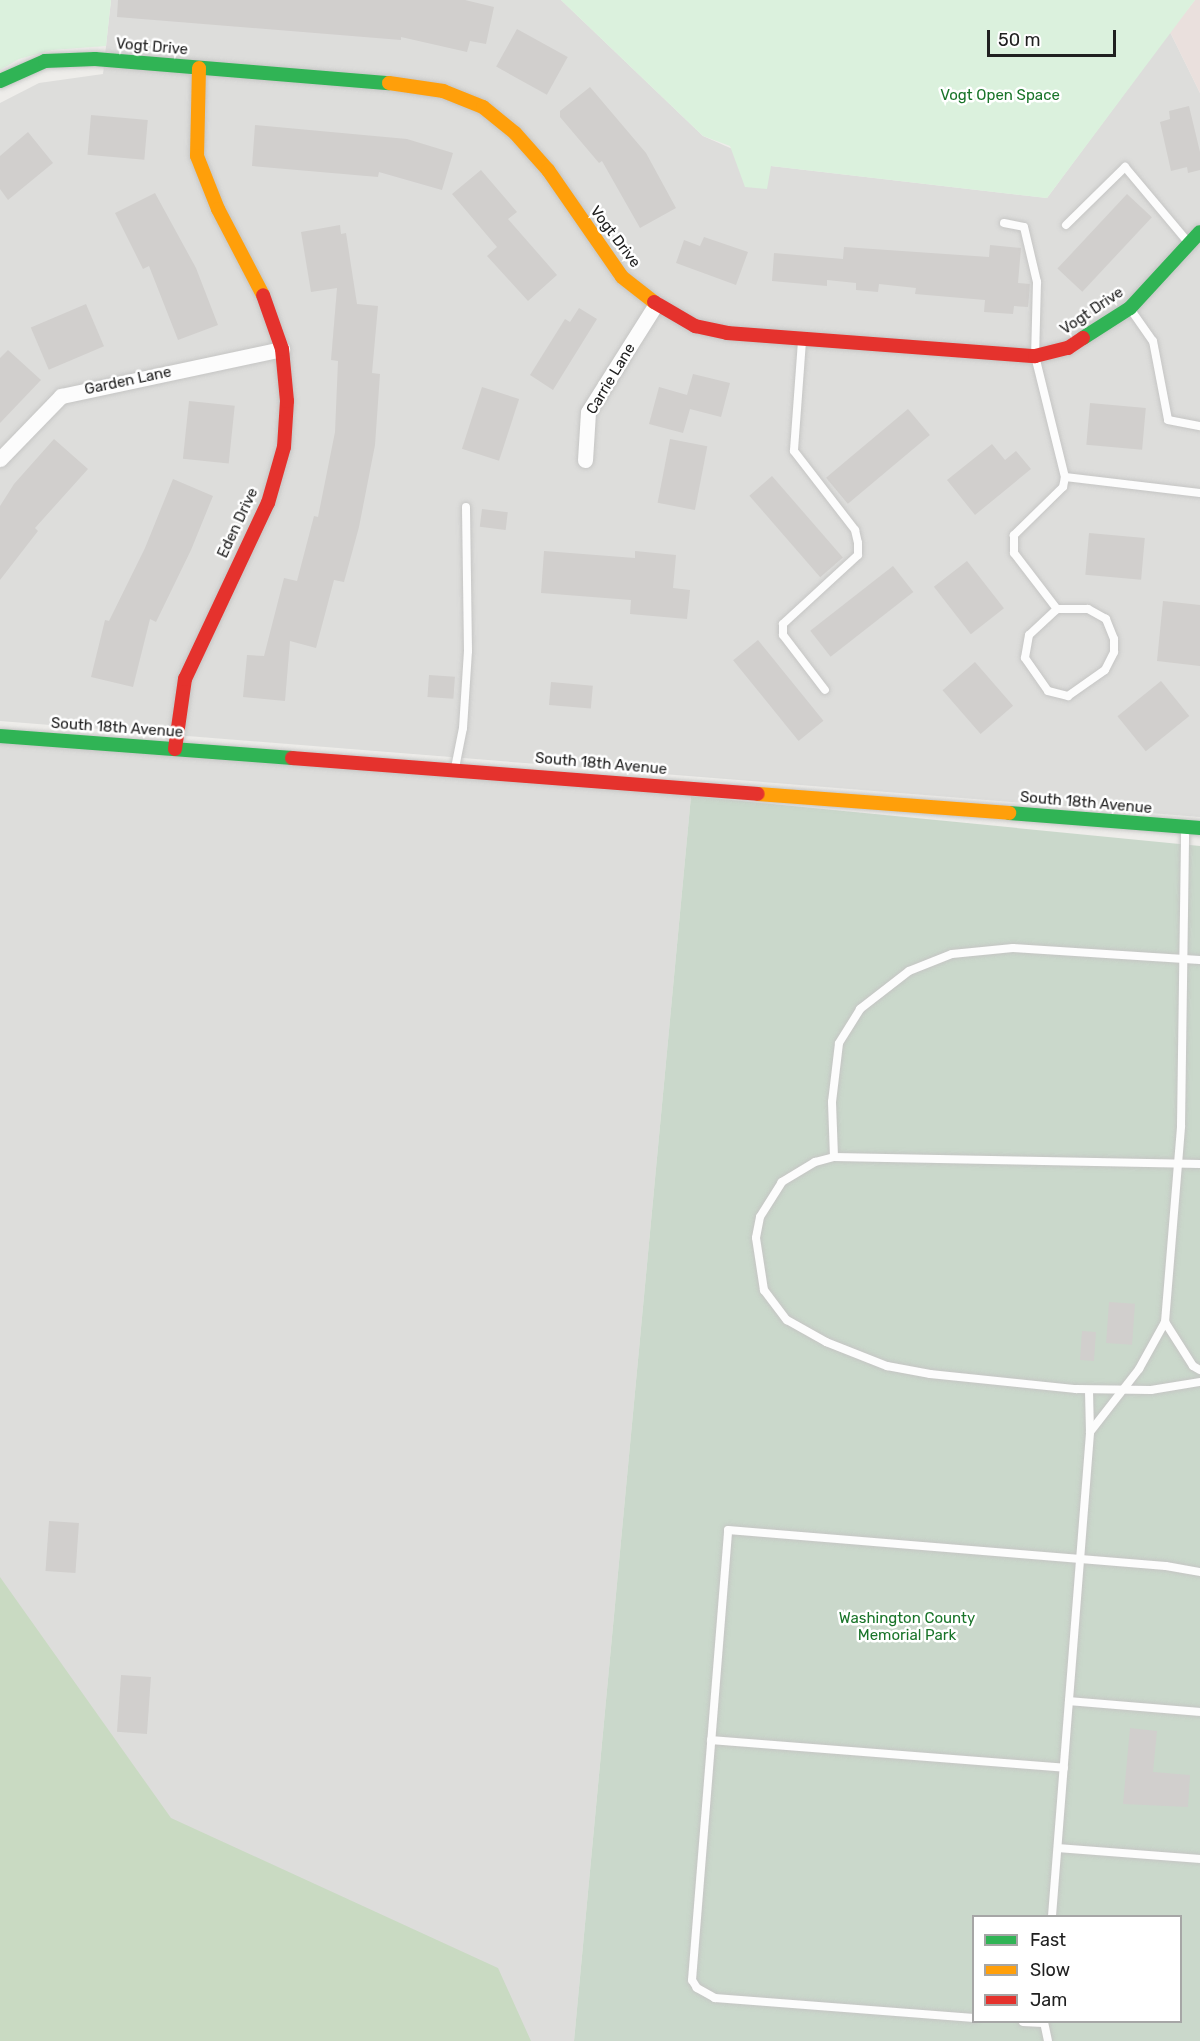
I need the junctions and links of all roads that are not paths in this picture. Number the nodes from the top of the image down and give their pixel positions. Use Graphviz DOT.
graph roads {
  1 [pos="200,68"];
  2 [pos="0,81"];
  3 [pos="1004,223"];
  4 [pos="1066,225"];
  5 [pos="1200,232"];
  6 [pos="1188,242"];
  7 [pos="656,304"];
  8 [pos="1130,308"];
  9 [pos="802,339"];
  10 [pos="282,349"];
  11 [pos="1035,356"];
  12 [pos="1200,426"];
  13 [pos="0,459"];
  14 [pos="585,460"];
  15 [pos="1065,477"];
  16 [pos="1200,493"];
  17 [pos="466,507"];
  18 [pos="1057,609"];
  19 [pos="825,690"];
  20 [pos="0,736"];
  21 [pos="175,749"];
  22 [pos="455,768"];
  23 [pos="1185,827"];
  24 [pos="1200,828"];
  25 [pos="1182,959"];
  26 [pos="1200,960"];
  27 [pos="834,1157"];
  28 [pos="1200,1164"];
  29 [pos="1178,1165"];
  30 [pos="1165,1322"];
  31 [pos="1200,1370"];
  32 [pos="1200,1382"];
  33 [pos="1089,1390"];
  34 [pos="1122,1391"];
  35 [pos="1090,1432"];
  36 [pos="1081,1558"];
  37 [pos="1200,1572"];
  38 [pos="1069,1701"];
  39 [pos="1200,1712"];
  40 [pos="711,1740"];
  41 [pos="1064,1768"];
  42 [pos="1058,1848"];
  43 [pos="1200,1859"];
  44 [pos="1052,1915"];
  45 [pos="972,2018"];
  46 [pos="1043,2023"];
  47 [pos="1048,2041"];
  1 -- 2 [label="street, Vogt Drive"];
  1 -- 7 [label="street, Vogt Drive"];
  1 -- 10 [label="street, Eden Drive"];
  3 -- 11 [label="lane"];
  4 -- 6 [label="lane"];
  5 -- 6 [label="street, Vogt Drive"];
  6 -- 8 [label="street, Vogt Drive"];
  7 -- 9 [label="street, Vogt Drive"];
  7 -- 14 [label="street, Carrie Lane"];
  8 -- 11 [label="street, Vogt Drive"];
  8 -- 12 [label="lane"];
  9 -- 11 [label="street, Vogt Drive"];
  9 -- 19 [label="lane"];
  10 -- 13 [label="street, Garden Lane"];
  10 -- 21 [label="street, Eden Drive"];
  11 -- 15 [label="lane"];
  15 -- 16 [label="lane"];
  15 -- 18 [label="lane"];
  17 -- 22 [label="lane"];
  18 -- 18 [label="lane"];
  20 -- 21 [label="street, South 18th Avenue"];
  21 -- 22 [label="street, South 18th Avenue"];
  22 -- 23 [label="street, South 18th Avenue"];
  23 -- 24 [label="street, South 18th Avenue"];
  23 -- 25 [label="lane"];
  25 -- 26 [label="lane"];
  25 -- 27 [label="lane"];
  25 -- 29 [label="lane"];
  27 -- 29 [label="lane"];
  27 -- 33 [label="lane"];
  28 -- 29 [label="lane"];
  29 -- 30 [label="lane"];
  30 -- 31 [label="lane"];
  30 -- 34 [label="lane"];
  32 -- 34 [label="lane"];
  33 -- 34 [label="lane"];
  33 -- 35 [label="lane"];
  34 -- 35 [label="lane"];
  35 -- 36 [label="lane"];
  36 -- 37 [label="lane"];
  36 -- 38 [label="lane"];
  36 -- 40 [label="lane"];
  38 -- 39 [label="lane"];
  38 -- 41 [label="lane"];
  40 -- 41 [label="lane"];
  40 -- 45 [label="lane"];
  41 -- 42 [label="lane"];
  42 -- 43 [label="lane"];
  42 -- 44 [label="lane"];
  46 -- 47 [label="lane"];
}
